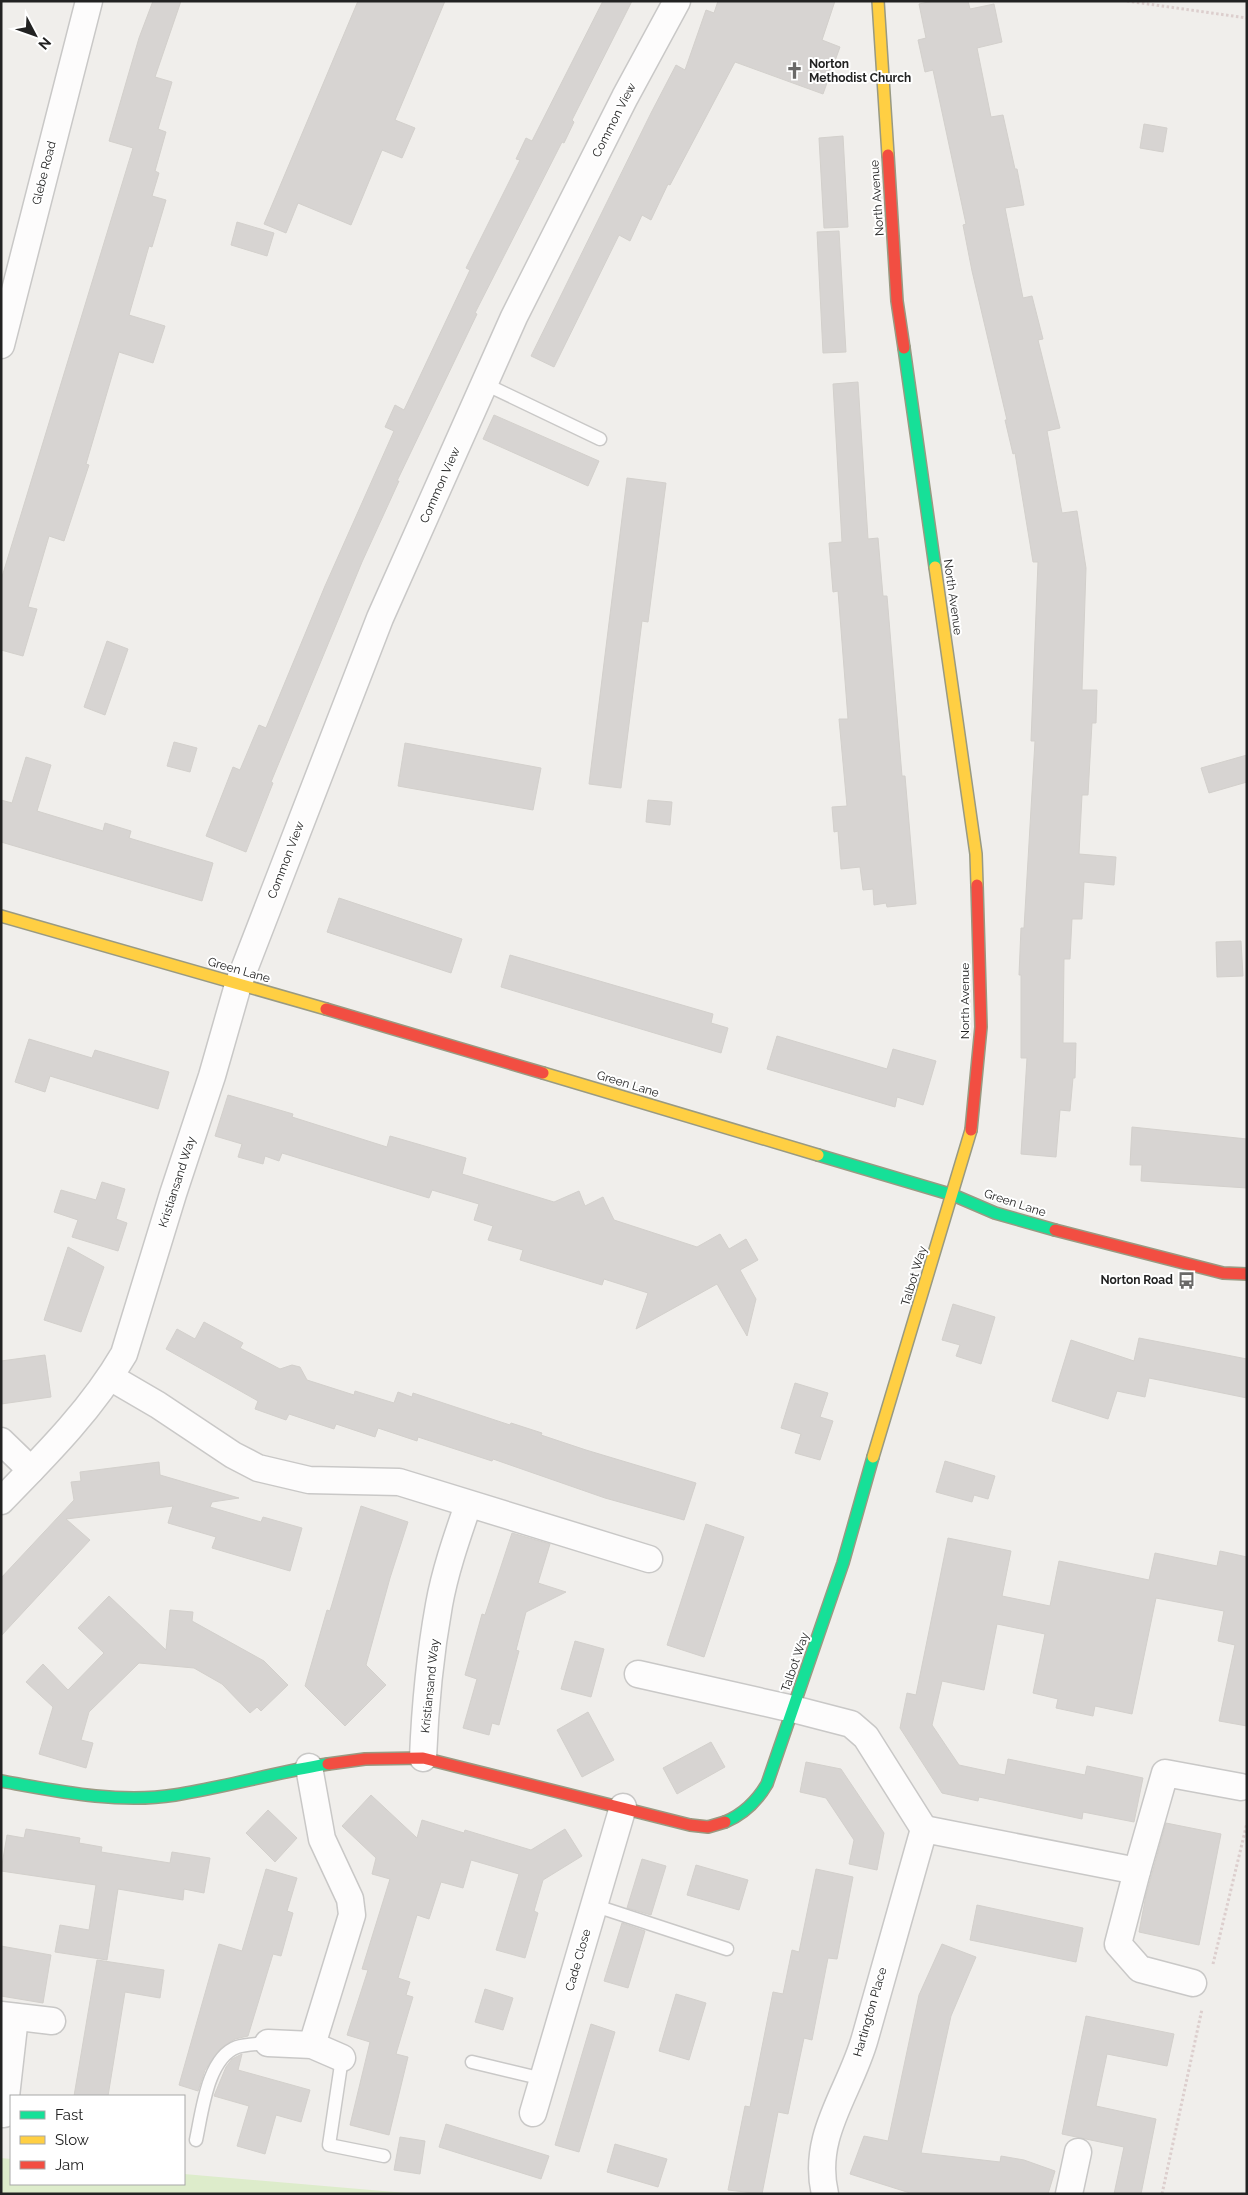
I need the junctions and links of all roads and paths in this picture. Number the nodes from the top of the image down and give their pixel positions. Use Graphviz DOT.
graph roads {
  1 [pos="88,1"];
  2 [pos="677,1"];
  3 [pos="878,1"];
  4 [pos="1127,1"];
  5 [pos="1247,18"];
  6 [pos="5,310"];
  7 [pos="1,345"];
  8 [pos="485,384"];
  9 [pos="600,439"];
  10 [pos="1,916"];
  11 [pos="238,985"];
  12 [pos="954,1195"];
  13 [pos="1247,1274"];
  14 [pos="110,1378"];
  15 [pos="1,1441"];
  16 [pos="31,1470"];
  17 [pos="1,1501"];
  18 [pos="468,1505"];
  19 [pos="648,1559"];
  20 [pos="638,1674"];
  21 [pos="794,1709"];
  22 [pos="423,1758"];
  23 [pos="309,1767"];
  24 [pos="1,1781"];
  25 [pos="1241,1787"];
  26 [pos="623,1806"];
  27 [pos="924,1829"];
  28 [pos="1137,1871"];
  29 [pos="593,1905"];
  30 [pos="726,1949"];
  31 [pos="1193,1983"];
  32 [pos="8,2016"];
  33 [pos="52,2021"];
  34 [pos="268,2043"];
  35 [pos="312,2045"];
  36 [pos="342,2058"];
  37 [pos="472,2062"];
  38 [pos="543,2079"];
  39 [pos="533,2113"];
  40 [pos="4,2114"];
  41 [pos="196,2140"];
  42 [pos="1078,2152"];
  43 [pos="384,2156"];
  44 [pos="825,2194"];
  45 [pos="1069,2194"];
  1 -- 6 [label="street, Glebe Road"];
  2 -- 8 [label="street, Common View"];
  3 -- 12 [label="street, North Avenue"];
  4 -- 5 [label="path"];
  6 -- 7 [label="street, Glebe Road"];
  8 -- 9 [label="lane"];
  8 -- 11 [label="street, Common View"];
  10 -- 11 [label="street, Green Lane"];
  11 -- 12 [label="street, Green Lane"];
  11 -- 14 [label="street, Kristiansand Way"];
  12 -- 13 [label="street, Green Lane"];
  12 -- 21 [label="street, Talbot Way"];
  14 -- 16 [label="street, Kristiansand Way"];
  14 -- 18 [label="street"];
  15 -- 16 [label="street"];
  16 -- 17 [label="street, Kristiansand Way"];
  18 -- 19 [label="street"];
  18 -- 22 [label="street, Kristiansand Way"];
  20 -- 21 [label="street"];
  21 -- 26 [label="street, Talbot Way"];
  21 -- 27 [label="street"];
  22 -- 23 [label="street"];
  22 -- 26 [label="street, Talbot Way"];
  23 -- 24 [label="street"];
  23 -- 35 [label="street"];
  25 -- 28 [label="street"];
  26 -- 29 [label="street, Cade Close"];
  27 -- 28 [label="street"];
  27 -- 44 [label="street, Hartington Place"];
  28 -- 31 [label="street"];
  29 -- 30 [label="lane"];
  29 -- 38 [label="street, Cade Close"];
  32 -- 33 [label="street"];
  32 -- 40 [label="street"];
  34 -- 35 [label="street"];
  34 -- 41 [label="lane"];
  35 -- 36 [label="street"];
  36 -- 43 [label="lane"];
  37 -- 38 [label="lane"];
  38 -- 39 [label="street, Cade Close"];
  42 -- 45 [label="street"];
}
